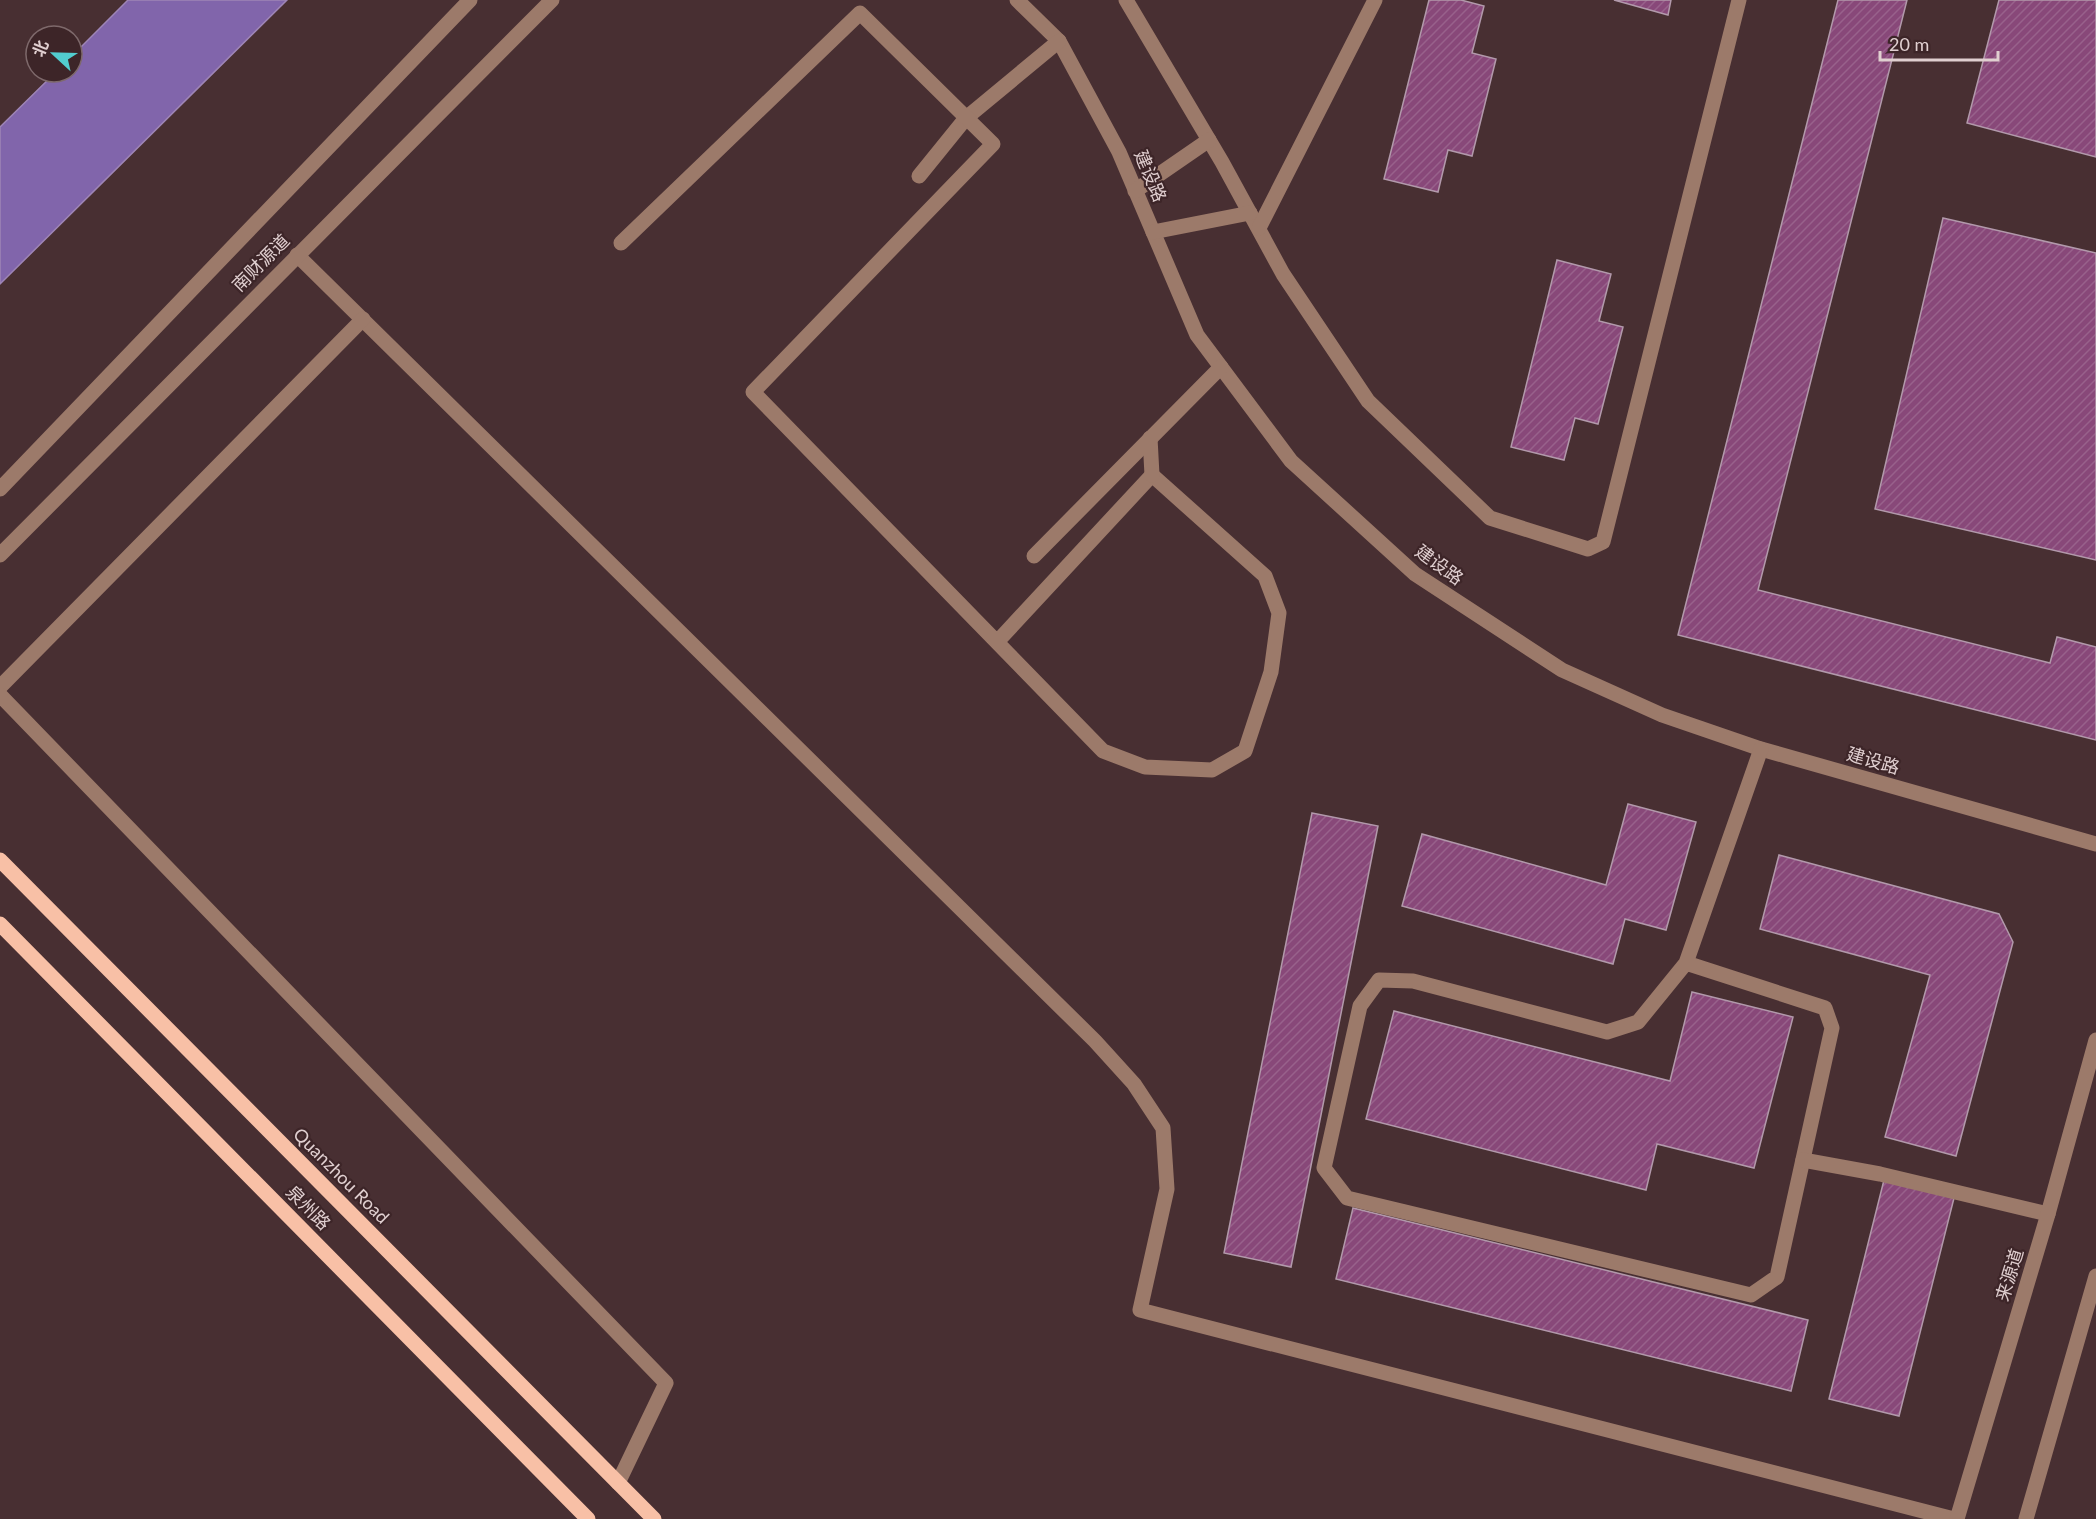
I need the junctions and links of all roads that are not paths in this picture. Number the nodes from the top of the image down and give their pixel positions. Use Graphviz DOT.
graph roads {
  1 [pos="470,0"];
  2 [pos="552,0"];
  3 [pos="1017,0"];
  4 [pos="1126,0"];
  5 [pos="1375,0"];
  6 [pos="1739,0"];
  7 [pos="1059,41"];
  8 [pos="966,118"];
  9 [pos="1209,140"];
  10 [pos="919,176"];
  11 [pos="1136,191"];
  12 [pos="1250,213"];
  13 [pos="1259,228"];
  14 [pos="1153,232"];
  15 [pos="621,243"];
  16 [pos="297,255"];
  17 [pos="363,319"];
  18 [pos="1221,367"];
  19 [pos="1150,438"];
  20 [pos="1152,475"];
  21 [pos="0,489"];
  22 [pos="0,555"];
  23 [pos="1034,556"];
  24 [pos="997,642"];
  25 [pos="0,687"];
  26 [pos="0,695"];
  27 [pos="1761,749"];
  28 [pos="2096,844"];
  29 [pos="0,860"];
  30 [pos="0,924"];
  31 [pos="1686,963"];
  32 [pos="2096,1040"];
  33 [pos="1803,1160"];
  34 [pos="2048,1214"];
  35 [pos="2096,1276"];
  36 [pos="618,1483"];
  37 [pos="588,1519"];
  38 [pos="654,1519"];
  39 [pos="1956,1519"];
  40 [pos="2026,1519"];
  1 -- 21 [label="street, 南财源道"];
  2 -- 16 [label="street, 南财源道"];
  3 -- 7 [label="street, 建设路"];
  4 -- 9 [label="street"];
  5 -- 13 [label="street"];
  6 -- 13 [label="street"];
  7 -- 8 [label="street"];
  7 -- 11 [label="street, 建设路"];
  8 -- 10 [label="street"];
  8 -- 15 [label="street"];
  8 -- 24 [label="street"];
  9 -- 11 [label="street"];
  9 -- 12 [label="street"];
  11 -- 14 [label="street, 建设路"];
  12 -- 13 [label="street"];
  12 -- 14 [label="street"];
  14 -- 18 [label="street, 建设路"];
  16 -- 17 [label="street"];
  16 -- 22 [label="street, 南财源道"];
  17 -- 25 [label="street"];
  17 -- 39 [label="street"];
  18 -- 19 [label="street"];
  18 -- 27 [label="street, 建设路"];
  19 -- 20 [label="street"];
  19 -- 23 [label="street"];
  20 -- 24 [label="street"];
  20 -- 24 [label="street"];
  26 -- 36 [label="street"];
  27 -- 28 [label="street, 建设路"];
  27 -- 31 [label="street"];
  29 -- 36 [label="main road, Quanzhou Road"];
  30 -- 37 [label="main road, 泉州路"];
  31 -- 33 [label="street"];
  31 -- 33 [label="street"];
  32 -- 34 [label="street, 来源道"];
  33 -- 34 [label="street"];
  34 -- 39 [label="street, 来源道"];
  35 -- 40 [label="street"];
  36 -- 38 [label="main road, Quanzhou Road"];
}
